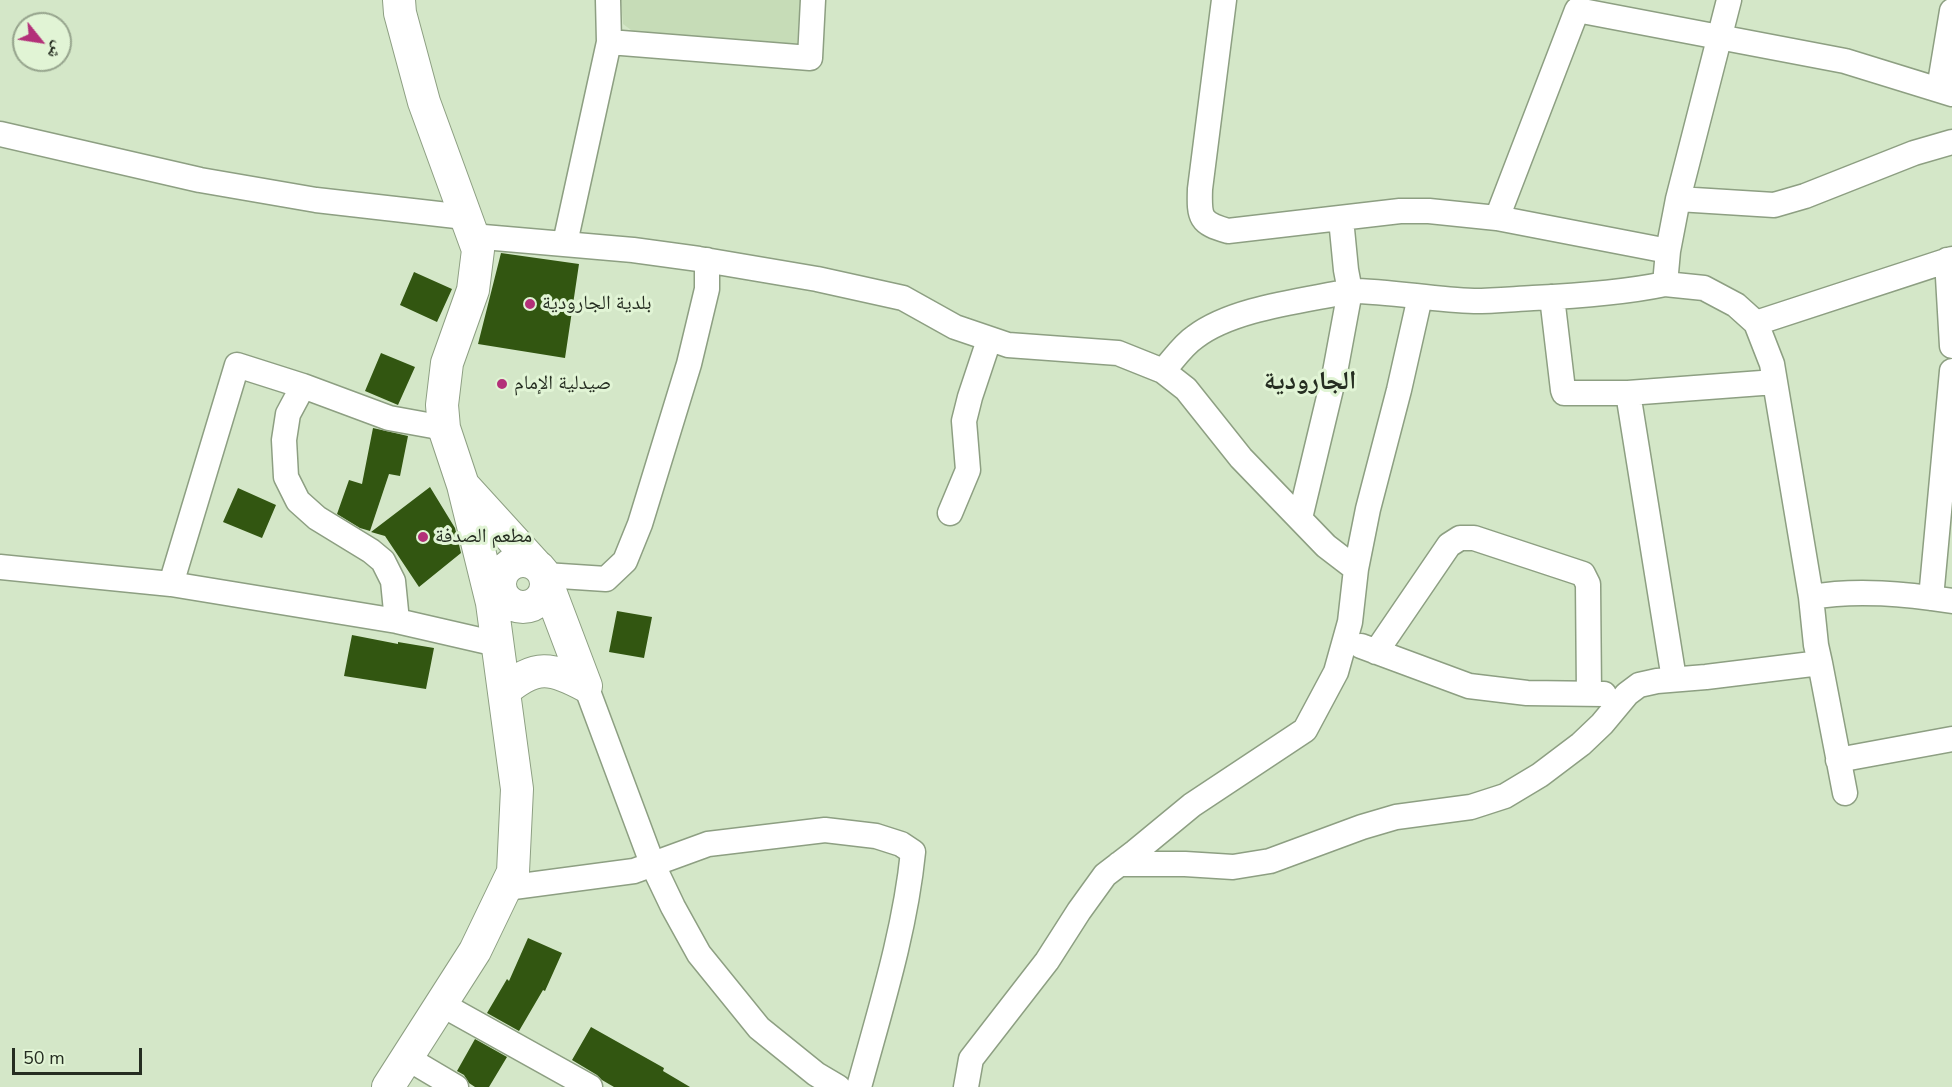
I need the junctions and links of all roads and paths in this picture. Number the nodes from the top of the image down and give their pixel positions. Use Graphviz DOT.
graph roads {
  1 [pos="399,0"];
  2 [pos="608,0"];
  3 [pos="813,0"];
  4 [pos="1224,0"];
  5 [pos="1729,0"];
  6 [pos="1578,5"];
  7 [pos="1952,11"];
  8 [pos="1720,36"];
  9 [pos="609,42"];
  10 [pos="1946,92"];
  11 [pos="0,134"];
  12 [pos="1952,142"];
  13 [pos="1678,199"];
  14 [pos="1497,218"];
  15 [pos="1341,219"];
  16 [pos="469,226"];
  17 [pos="565,243"];
  18 [pos="1668,251"];
  19 [pos="1950,259"];
  20 [pos="706,260"];
  21 [pos="1665,284"];
  22 [pos="1350,291"];
  23 [pos="1420,297"];
  24 [pos="1552,297"];
  25 [pos="1756,323"];
  26 [pos="989,340"];
  27 [pos="1952,346"];
  28 [pos="1952,370"];
  29 [pos="1163,371"];
  30 [pos="1775,382"];
  31 [pos="303,386"];
  32 [pos="1628,393"];
  33 [pos="444,428"];
  34 [pos="1948,462"];
  35 [pos="463,485"];
  36 [pos="950,513"];
  37 [pos="1299,518"];
  38 [pos="491,564"];
  39 [pos="0,567"];
  40 [pos="1356,569"];
  41 [pos="171,584"];
  42 [pos="535,587"];
  43 [pos="1811,597"];
  44 [pos="1941,599"];
  45 [pos="397,621"];
  46 [pos="1345,640"];
  47 [pos="497,644"];
  48 [pos="1376,652"];
  49 [pos="1820,663"];
  50 [pos="1674,679"];
  51 [pos="586,686"];
  52 [pos="504,691"];
  53 [pos="1589,694"];
  54 [pos="1627,694"];
  55 [pos="1952,739"];
  56 [pos="1838,760"];
  57 [pos="1845,793"];
  58 [pos="652,863"];
  59 [pos="1119,864"];
  60 [pos="506,888"];
  61 [pos="441,1004"];
  62 [pos="407,1058"];
  63 [pos="555,1079"];
  64 [pos="388,1087"];
  65 [pos="456,1087"];
  66 [pos="590,1087"];
  67 [pos="838,1087"];
  68 [pos="859,1087"];
  69 [pos="966,1087"];
  1 -- 16 [label="main road"];
  2 -- 9 [label="street"];
  3 -- 9 [label="street"];
  4 -- 15 [label="street"];
  5 -- 8 [label="street"];
  6 -- 8 [label="street"];
  6 -- 14 [label="street"];
  7 -- 10 [label="street"];
  8 -- 10 [label="street"];
  8 -- 13 [label="street"];
  9 -- 17 [label="street"];
  11 -- 16 [label="street"];
  12 -- 13 [label="street"];
  13 -- 18 [label="street"];
  14 -- 15 [label="street"];
  14 -- 18 [label="street"];
  15 -- 22 [label="street"];
  16 -- 17 [label="street"];
  16 -- 33 [label="main road"];
  17 -- 20 [label="street"];
  18 -- 21 [label="street"];
  19 -- 25 [label="street"];
  19 -- 27 [label="street"];
  20 -- 26 [label="street"];
  20 -- 42 [label="street"];
  21 -- 24 [label="street"];
  21 -- 25 [label="street"];
  22 -- 23 [label="street"];
  22 -- 29 [label="street"];
  22 -- 37 [label="street"];
  23 -- 24 [label="street"];
  23 -- 40 [label="street"];
  24 -- 32 [label="street"];
  25 -- 30 [label="street"];
  26 -- 29 [label="street"];
  26 -- 36 [label="street"];
  28 -- 34 [label="street"];
  29 -- 37 [label="street"];
  30 -- 32 [label="street"];
  30 -- 43 [label="street"];
  31 -- 33 [label="street"];
  31 -- 41 [label="street"];
  31 -- 45 [label="street"];
  32 -- 50 [label="street"];
  33 -- 35 [label="main road"];
  34 -- 44 [label="street"];
  35 -- 38 [label="main road"];
  35 -- 42 [label="main road"];
  37 -- 40 [label="street"];
  38 -- 42 [label="main road"];
  38 -- 47 [label="main road"];
  39 -- 41 [label="street"];
  40 -- 46 [label="street"];
  41 -- 45 [label="street"];
  42 -- 51 [label="main road"];
  42 -- 52 [label="main road"];
  43 -- 44 [label="street"];
  43 -- 49 [label="street"];
  45 -- 47 [label="street"];
  46 -- 48 [label="street"];
  46 -- 59 [label="street"];
  47 -- 52 [label="main road"];
  48 -- 53 [label="street"];
  48 -- 53 [label="street"];
  49 -- 50 [label="street"];
  49 -- 56 [label="street"];
  50 -- 54 [label="street"];
  51 -- 52 [label="main road"];
  51 -- 58 [label="street"];
  52 -- 60 [label="main road"];
  53 -- 54 [label="street"];
  54 -- 59 [label="street"];
  55 -- 56 [label="street"];
  56 -- 57 [label="street"];
  58 -- 60 [label="street"];
  58 -- 67 [label="street"];
  58 -- 68 [label="street"];
  59 -- 69 [label="street"];
  60 -- 61 [label="main road"];
  61 -- 62 [label="main road"];
  61 -- 63 [label="street"];
  62 -- 64 [label="main road"];
  62 -- 65 [label="street"];
  63 -- 66 [label="street"];
}
